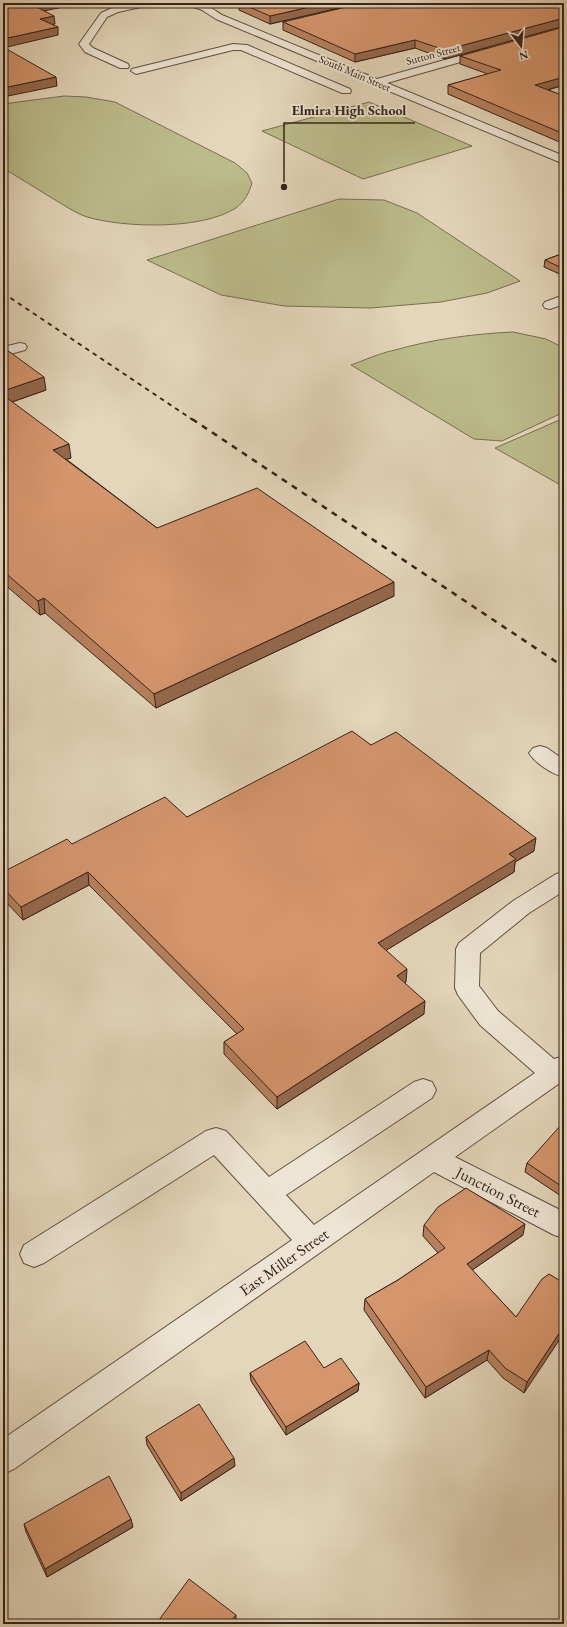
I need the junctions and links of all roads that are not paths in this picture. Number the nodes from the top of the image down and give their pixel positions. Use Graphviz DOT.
graph roads {
  1 [pos="147,3"];
  2 [pos="191,3"];
  3 [pos="270,29"];
  4 [pos="258,32"];
  5 [pos="497,49"];
  6 [pos="124,66"];
  7 [pos="136,71"];
  8 [pos="377,82"];
  9 [pos="346,91"];
  10 [pos="564,160"];
  11 [pos="564,299"];
  12 [pos="550,304"];
  13 [pos="20,347"];
  14 [pos="3,352"];
  15 [pos="540,753"];
  16 [pos="564,770"];
  17 [pos="564,880"];
  18 [pos="559,1069"];
  19 [pos="423,1090"];
  20 [pos="432,1158"];
  21 [pos="267,1193"];
  22 [pos="564,1226"];
  23 [pos="312,1242"];
  24 [pos="34,1254"];
  25 [pos="3,1458"];
  1 -- 6 [label="street"];
  2 -- 4 [label="street, South Main Street"];
  3 -- 4 [label="street"];
  4 -- 8 [label="street, South Main Street"];
  5 -- 8 [label="street, Sutton Street"];
  7 -- 9 [label="street"];
  8 -- 10 [label="street, South Main Street"];
  11 -- 12 [label="street"];
  13 -- 14 [label="street"];
  15 -- 16 [label="street"];
  17 -- 18 [label="street"];
  18 -- 20 [label="street, East Miller Street"];
  19 -- 21 [label="street"];
  20 -- 22 [label="street, Junction Street"];
  20 -- 23 [label="street, East Miller Street"];
  21 -- 23 [label="street"];
  21 -- 24 [label="street"];
  23 -- 25 [label="street, East Miller Street"];
}
